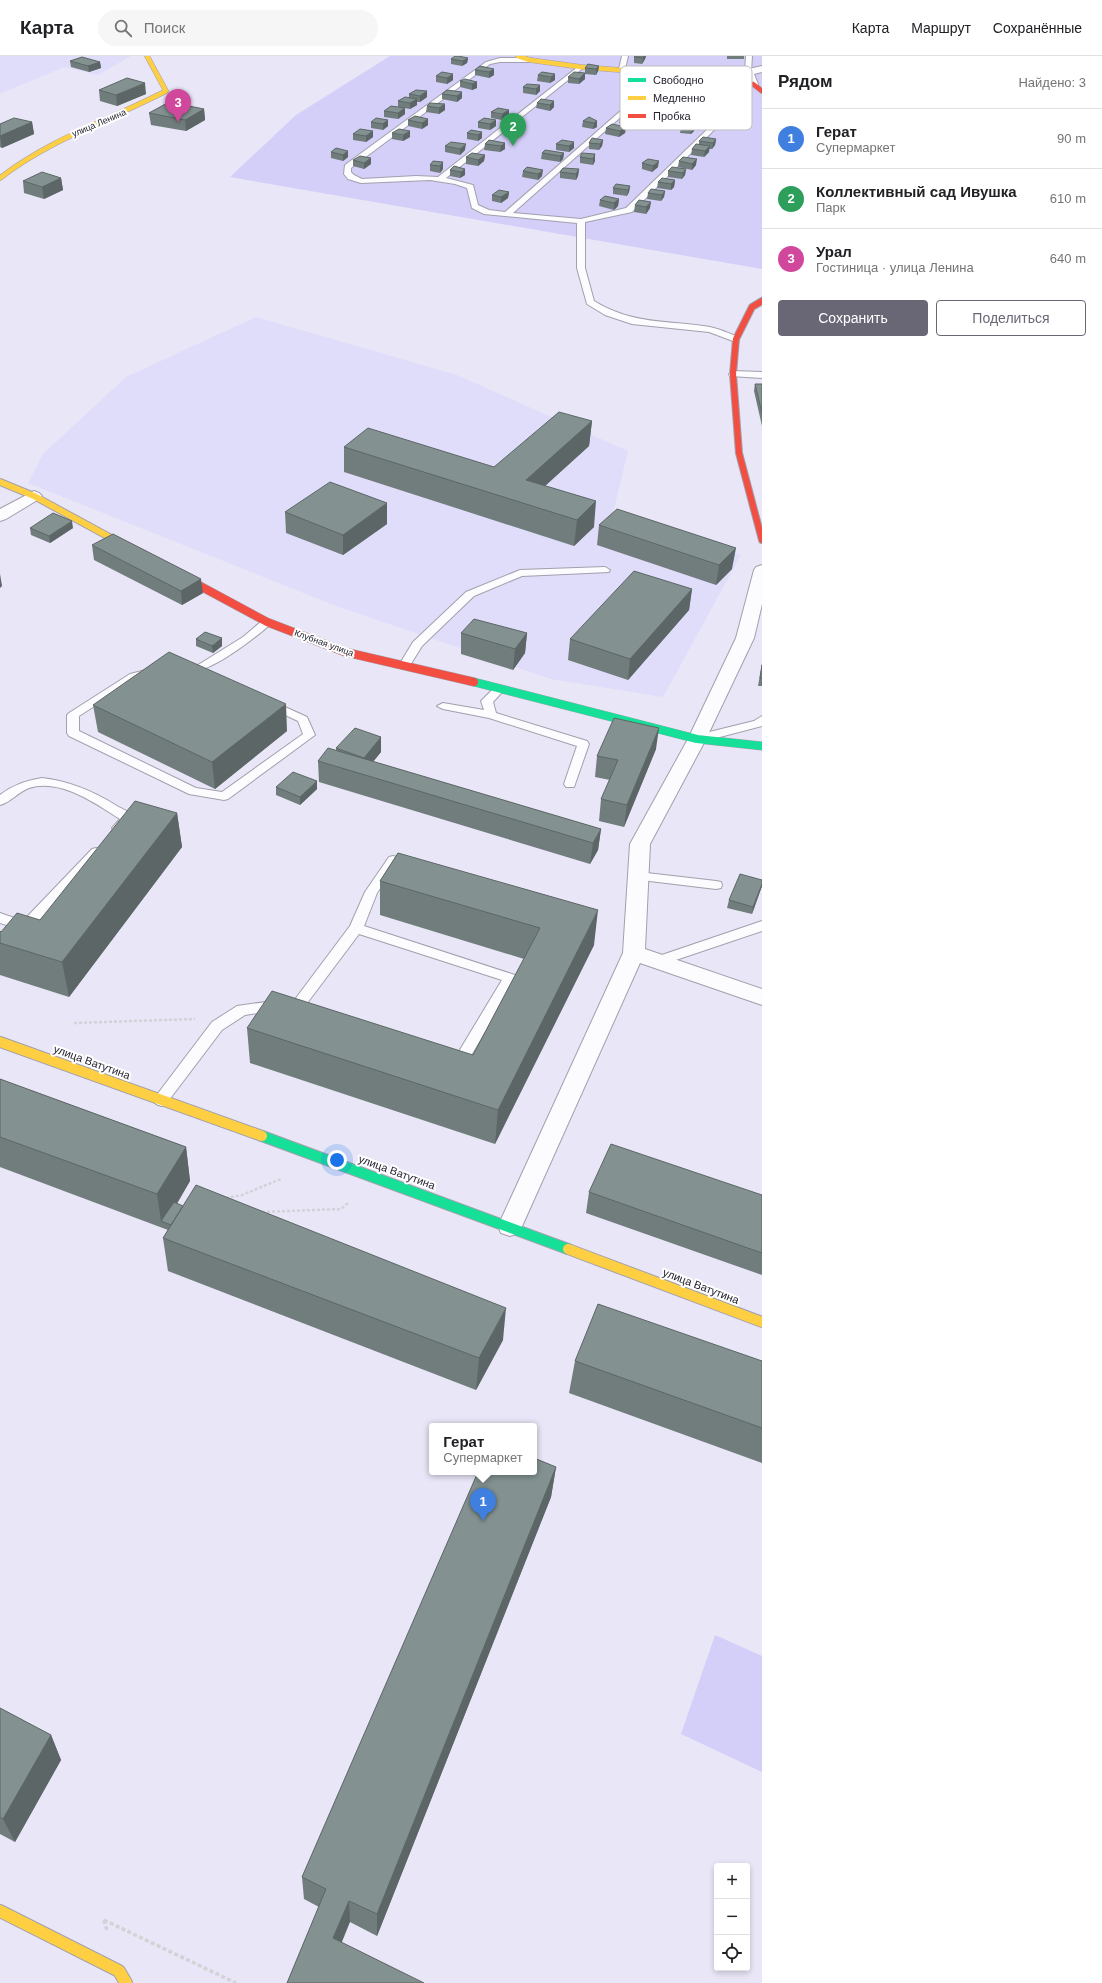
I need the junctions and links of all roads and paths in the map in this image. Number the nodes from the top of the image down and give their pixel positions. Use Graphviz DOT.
graph roads {
  1 [pos="147,56"];
  2 [pos="518,56"];
  3 [pos="625,56"];
  4 [pos="530,60"];
  5 [pos="581,66"];
  6 [pos="623,66"];
  7 [pos="620,69"];
  8 [pos="762,69"];
  9 [pos="752,71"];
  10 [pos="752,80"];
  11 [pos="754,84"];
  12 [pos="762,91"];
  13 [pos="620,115"];
  14 [pos="711,130"];
  15 [pos="0,178"];
  16 [pos="441,179"];
  17 [pos="507,215"];
  18 [pos="581,221"];
  19 [pos="762,301"];
  20 [pos="736,339"];
  21 [pos="734,374"];
  22 [pos="762,375"];
  23 [pos="0,482"];
  24 [pos="34,496"];
  25 [pos="0,516"];
  26 [pos="762,540"];
  27 [pos="144,556"];
  28 [pos="164,567"];
  29 [pos="605,570"];
  30 [pos="762,570"];
  31 [pos="268,622"];
  32 [pos="404,665"];
  33 [pos="200,668"];
  34 [pos="214,676"];
  35 [pos="498,690"];
  36 [pos="261,701"];
  37 [pos="443,706"];
  38 [pos="491,715"];
  39 [pos="762,720"];
  40 [pos="697,739"];
  41 [pos="762,746"];
  42 [pos="570,784"];
  43 [pos="0,801"];
  44 [pos="393,860"];
  45 [pos="638,876"];
  46 [pos="716,885"];
  47 [pos="0,918"];
  48 [pos="762,926"];
  49 [pos="26,927"];
  50 [pos="356,928"];
  51 [pos="634,953"];
  52 [pos="0,954"];
  53 [pos="658,961"];
  54 [pos="762,997"];
  55 [pos="294,1010"];
  56 [pos="309,1015"];
  57 [pos="229,1018"];
  58 [pos="74,1023"];
  59 [pos="0,1042"];
  60 [pos="443,1060"];
  61 [pos="161,1100"];
  62 [pos="281,1179"];
  63 [pos="222,1200"];
  64 [pos="348,1203"];
  65 [pos="257,1212"];
  66 [pos="510,1226"];
  67 [pos="762,1322"];
  68 [pos="0,1911"];
  69 [pos="104,1920"];
  70 [pos="126,1983"];
  71 [pos="236,1983"];
  1 -- 15 [label="street, улица Ленина"];
  2 -- 4 [label="street"];
  3 -- 6 [label="lane"];
  4 -- 5 [label="street"];
  4 -- 16 [label="lane"];
  5 -- 7 [label="street"];
  5 -- 16 [label="lane"];
  8 -- 9 [label="street"];
  10 -- 11 [label="street"];
  11 -- 12 [label="street"];
  13 -- 17 [label="lane"];
  14 -- 18 [label="lane"];
  16 -- 17 [label="lane"];
  17 -- 18 [label="lane"];
  18 -- 20 [label="lane"];
  19 -- 20 [label="street"];
  20 -- 21 [label="street"];
  21 -- 22 [label="lane"];
  21 -- 26 [label="street"];
  23 -- 24 [label="street"];
  24 -- 25 [label="street"];
  24 -- 27 [label="street"];
  28 -- 31 [label="street, Клубная улица"];
  29 -- 32 [label="lane"];
  30 -- 40 [label="street"];
  31 -- 32 [label="street, Клубная улица"];
  31 -- 33 [label="lane"];
  32 -- 35 [label="street, Клубная улица"];
  33 -- 34 [label="lane"];
  33 -- 36 [label="lane"];
  35 -- 38 [label="lane"];
  35 -- 40 [label="street, Клубная улица"];
  37 -- 38 [label="lane"];
  38 -- 42 [label="lane"];
  39 -- 40 [label="lane"];
  40 -- 41 [label="street, Клубная улица"];
  40 -- 45 [label="street"];
  43 -- 49 [label="lane"];
  44 -- 50 [label="lane"];
  45 -- 46 [label="lane"];
  45 -- 51 [label="street"];
  47 -- 49 [label="lane"];
  48 -- 53 [label="lane"];
  49 -- 52 [label="lane"];
  50 -- 55 [label="lane"];
  50 -- 60 [label="lane"];
  51 -- 53 [label="street"];
  51 -- 66 [label="street"];
  53 -- 54 [label="street"];
  55 -- 56 [label="lane"];
  55 -- 57 [label="lane"];
  57 -- 58 [label="path"];
  57 -- 61 [label="lane"];
  59 -- 61 [label="street, улица Ватутина"];
  61 -- 66 [label="street, улица Ватутина"];
  62 -- 63 [label="path"];
  64 -- 65 [label="path"];
  66 -- 67 [label="street, улица Ватутина"];
  68 -- 70 [label="street"];
  69 -- 71 [label="path"];
}
